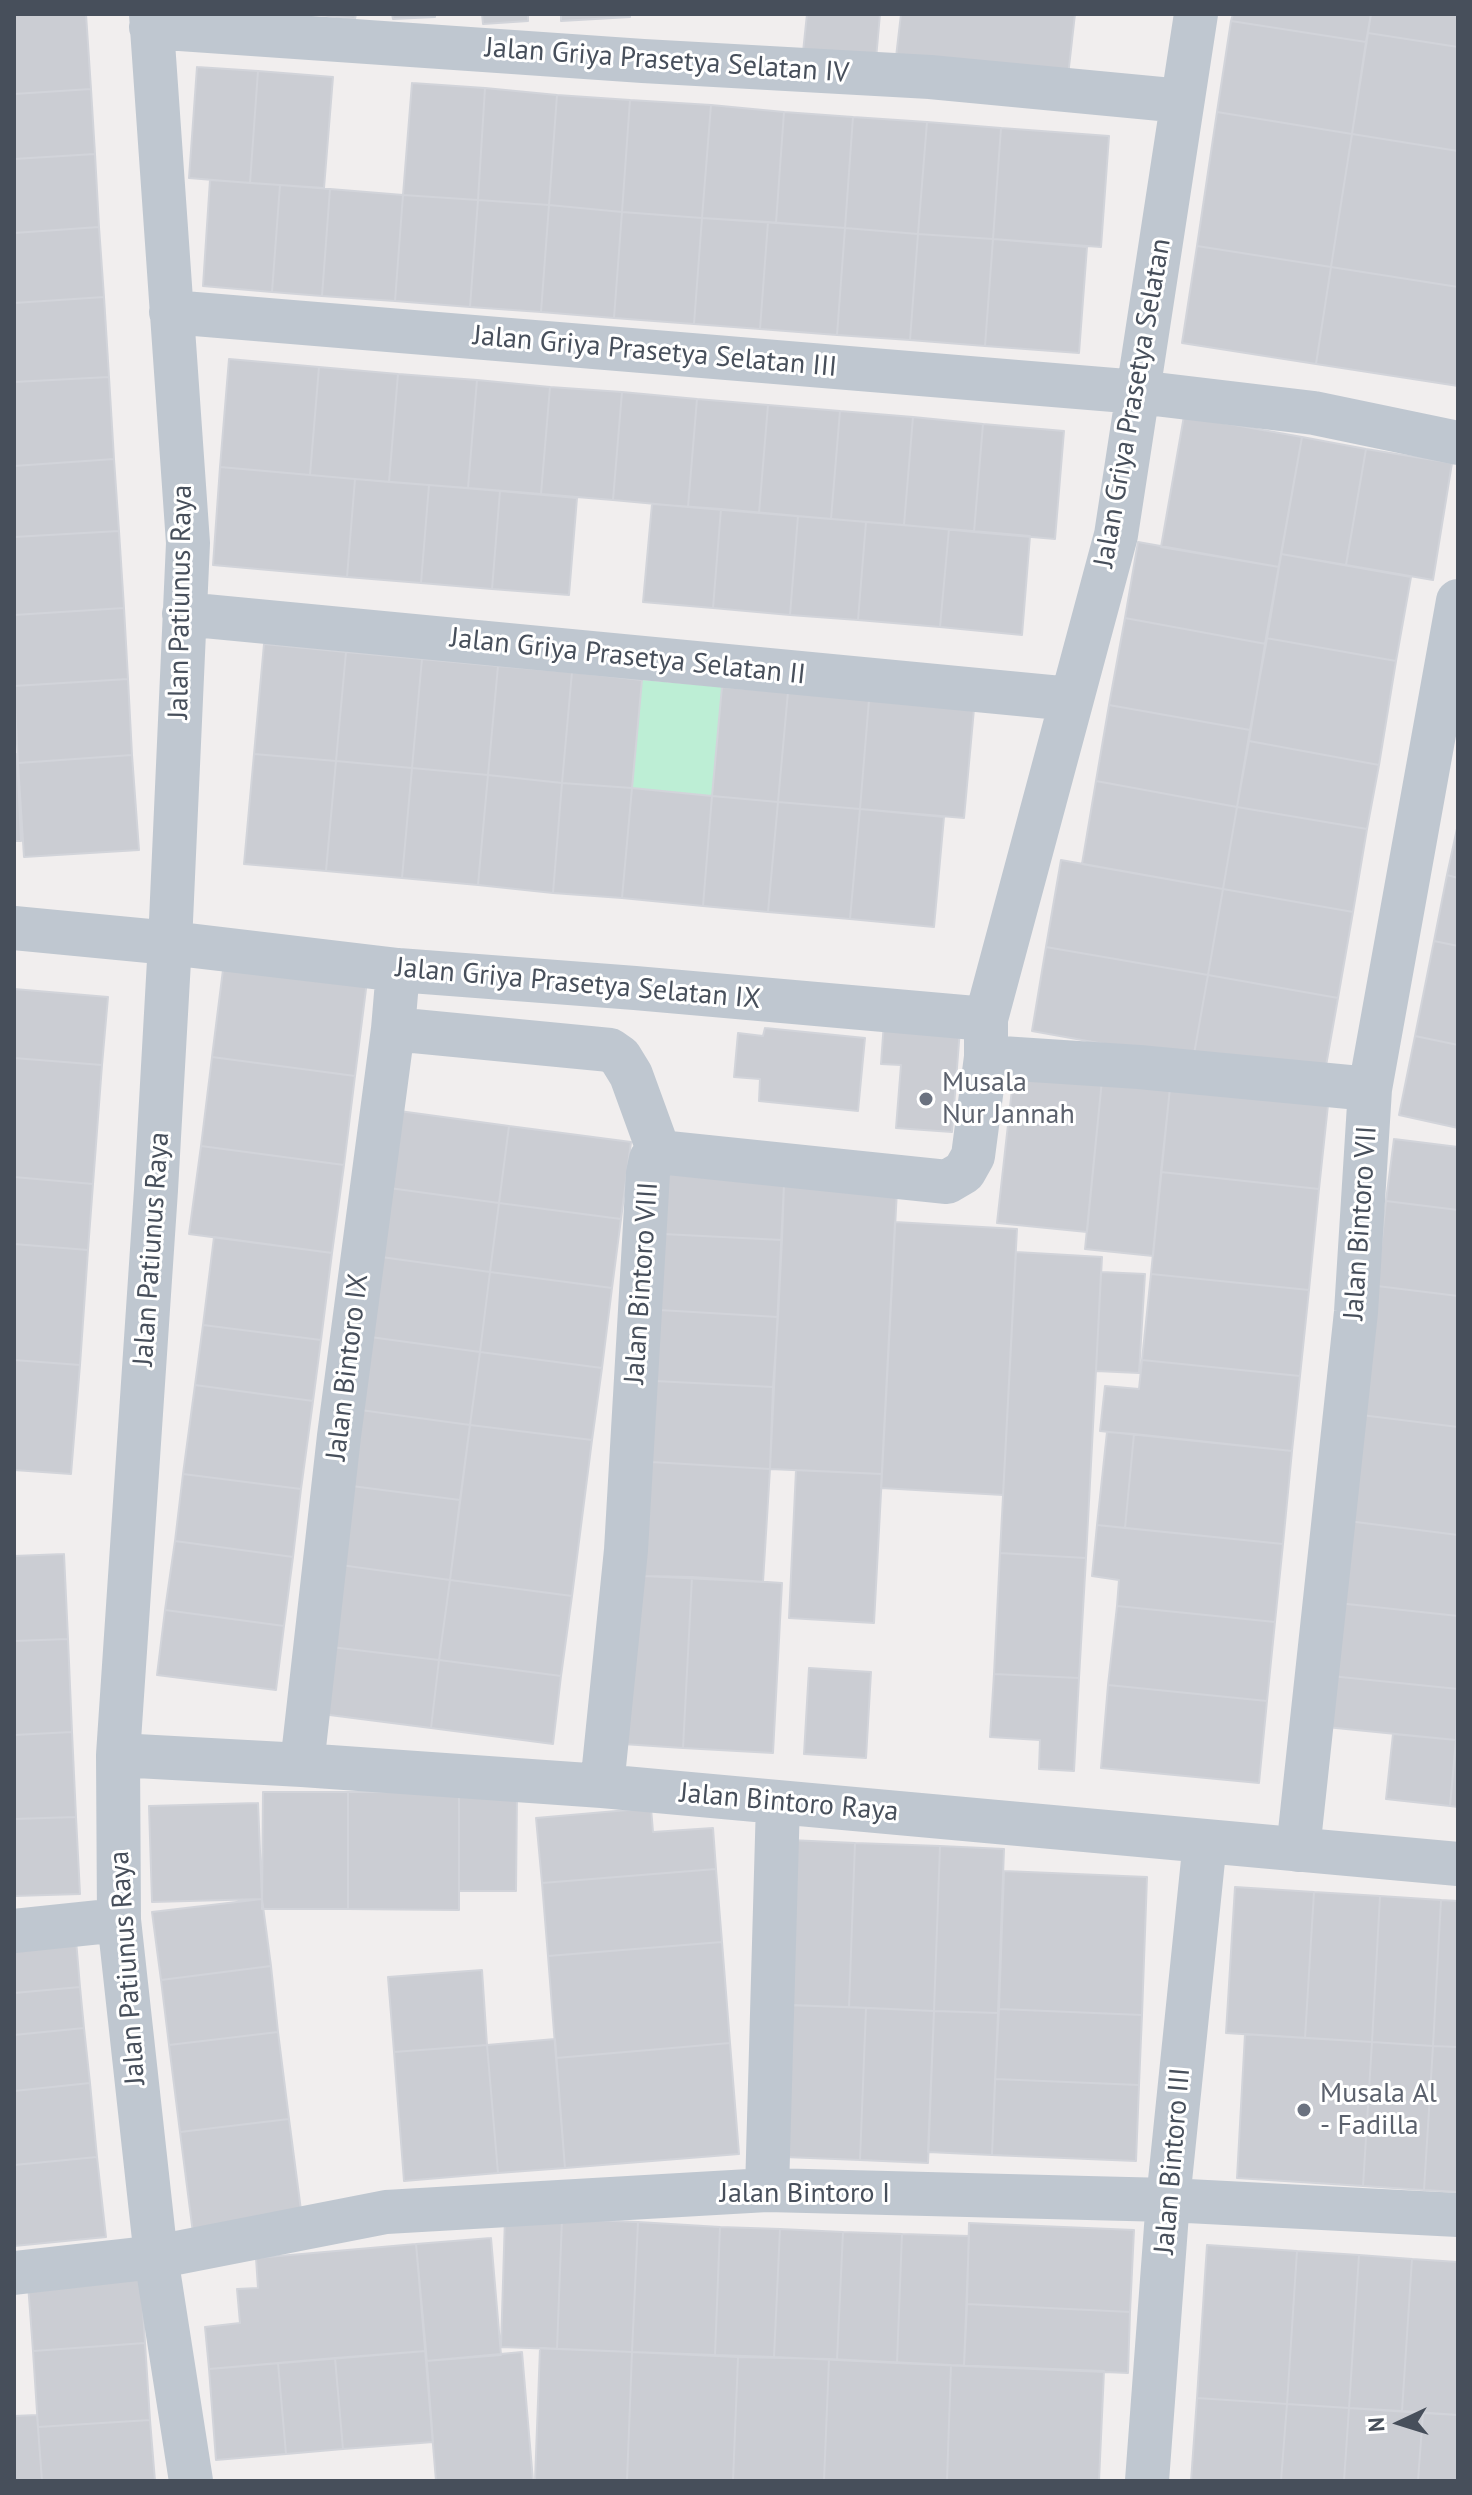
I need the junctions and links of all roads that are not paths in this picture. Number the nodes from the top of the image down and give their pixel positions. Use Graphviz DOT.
graph roads {
  1 [pos="1196,14"];
  2 [pos="151,20"];
  3 [pos="1182,101"];
  4 [pos="171,312"];
  5 [pos="1138,392"];
  6 [pos="1458,443"];
  7 [pos="1458,601"];
  8 [pos="184,614"];
  9 [pos="1071,699"];
  10 [pos="14,928"];
  11 [pos="170,943"];
  12 [pos="398,970"];
  13 [pos="393,1029"];
  14 [pos="986,1038"];
  15 [pos="1370,1089"];
  16 [pos="659,1152"];
  17 [pos="118,1755"];
  18 [pos="302,1765"];
  19 [pos="602,1786"];
  20 [pos="778,1802"];
  21 [pos="1205,1841"];
  22 [pos="1298,1850"];
  23 [pos="1458,1864"];
  24 [pos="119,1920"];
  25 [pos="14,1931"];
  26 [pos="767,2190"];
  27 [pos="1168,2200"];
  28 [pos="1458,2215"];
  29 [pos="156,2257"];
  30 [pos="14,2273"];
  31 [pos="191,2481"];
  32 [pos="1147,2481"];
  1 -- 3 [label="street, Jalan Griya Prasetya Selatan"];
  2 -- 3 [label="street, Jalan Griya Prasetya Selatan IV"];
  2 -- 4 [label="street, Jalan Patiunus Raya"];
  3 -- 5 [label="street, Jalan Griya Prasetya Selatan"];
  4 -- 5 [label="street, Jalan Griya Prasetya Selatan III"];
  4 -- 8 [label="street, Jalan Patiunus Raya"];
  5 -- 6 [label="street, Jalan Griya Prasetya Selatan III"];
  5 -- 9 [label="street, Jalan Griya Prasetya Selatan"];
  7 -- 15 [label="street, Jalan Bintoro VII"];
  8 -- 9 [label="street, Jalan Griya Prasetya Selatan II"];
  8 -- 11 [label="street, Jalan Patiunus Raya"];
  9 -- 14 [label="street, Jalan Griya Prasetya Selatan"];
  10 -- 11 [label="street, Jalan Griya Prasetya Selatan IX"];
  11 -- 12 [label="street, Jalan Griya Prasetya Selatan IX"];
  11 -- 17 [label="street, Jalan Patiunus Raya"];
  12 -- 13 [label="street, Jalan Bintoro IX"];
  12 -- 14 [label="street, Jalan Griya Prasetya Selatan IX"];
  13 -- 16 [label="street"];
  13 -- 18 [label="street, Jalan Bintoro IX"];
  14 -- 15 [label="street, Jalan Griya Prasetya Selatan IX"];
  14 -- 16 [label="street, Jalan Bintoro VIII"];
  15 -- 22 [label="street, Jalan Bintoro VII"];
  16 -- 19 [label="street, Jalan Bintoro VIII"];
  17 -- 18 [label="street, Jalan Bintoro Raya"];
  17 -- 24 [label="street, Jalan Patiunus Raya"];
  18 -- 19 [label="street, Jalan Bintoro Raya"];
  19 -- 20 [label="street, Jalan Bintoro Raya"];
  20 -- 21 [label="street, Jalan Bintoro Raya"];
  20 -- 26 [label="street"];
  21 -- 22 [label="street, Jalan Bintoro Raya"];
  21 -- 27 [label="street, Jalan Bintoro III"];
  22 -- 23 [label="street, Jalan Bintoro Raya"];
  24 -- 25 [label="street"];
  24 -- 29 [label="street, Jalan Patiunus Raya"];
  26 -- 27 [label="street, Jalan Bintoro I"];
  26 -- 29 [label="street, Jalan Bintoro I"];
  27 -- 28 [label="street, Jalan Bintoro I"];
  27 -- 32 [label="street, Jalan Bintoro III"];
  29 -- 30 [label="street, Jalan Bintoro I"];
  29 -- 31 [label="street, Jalan Patiunus Raya"];
}
